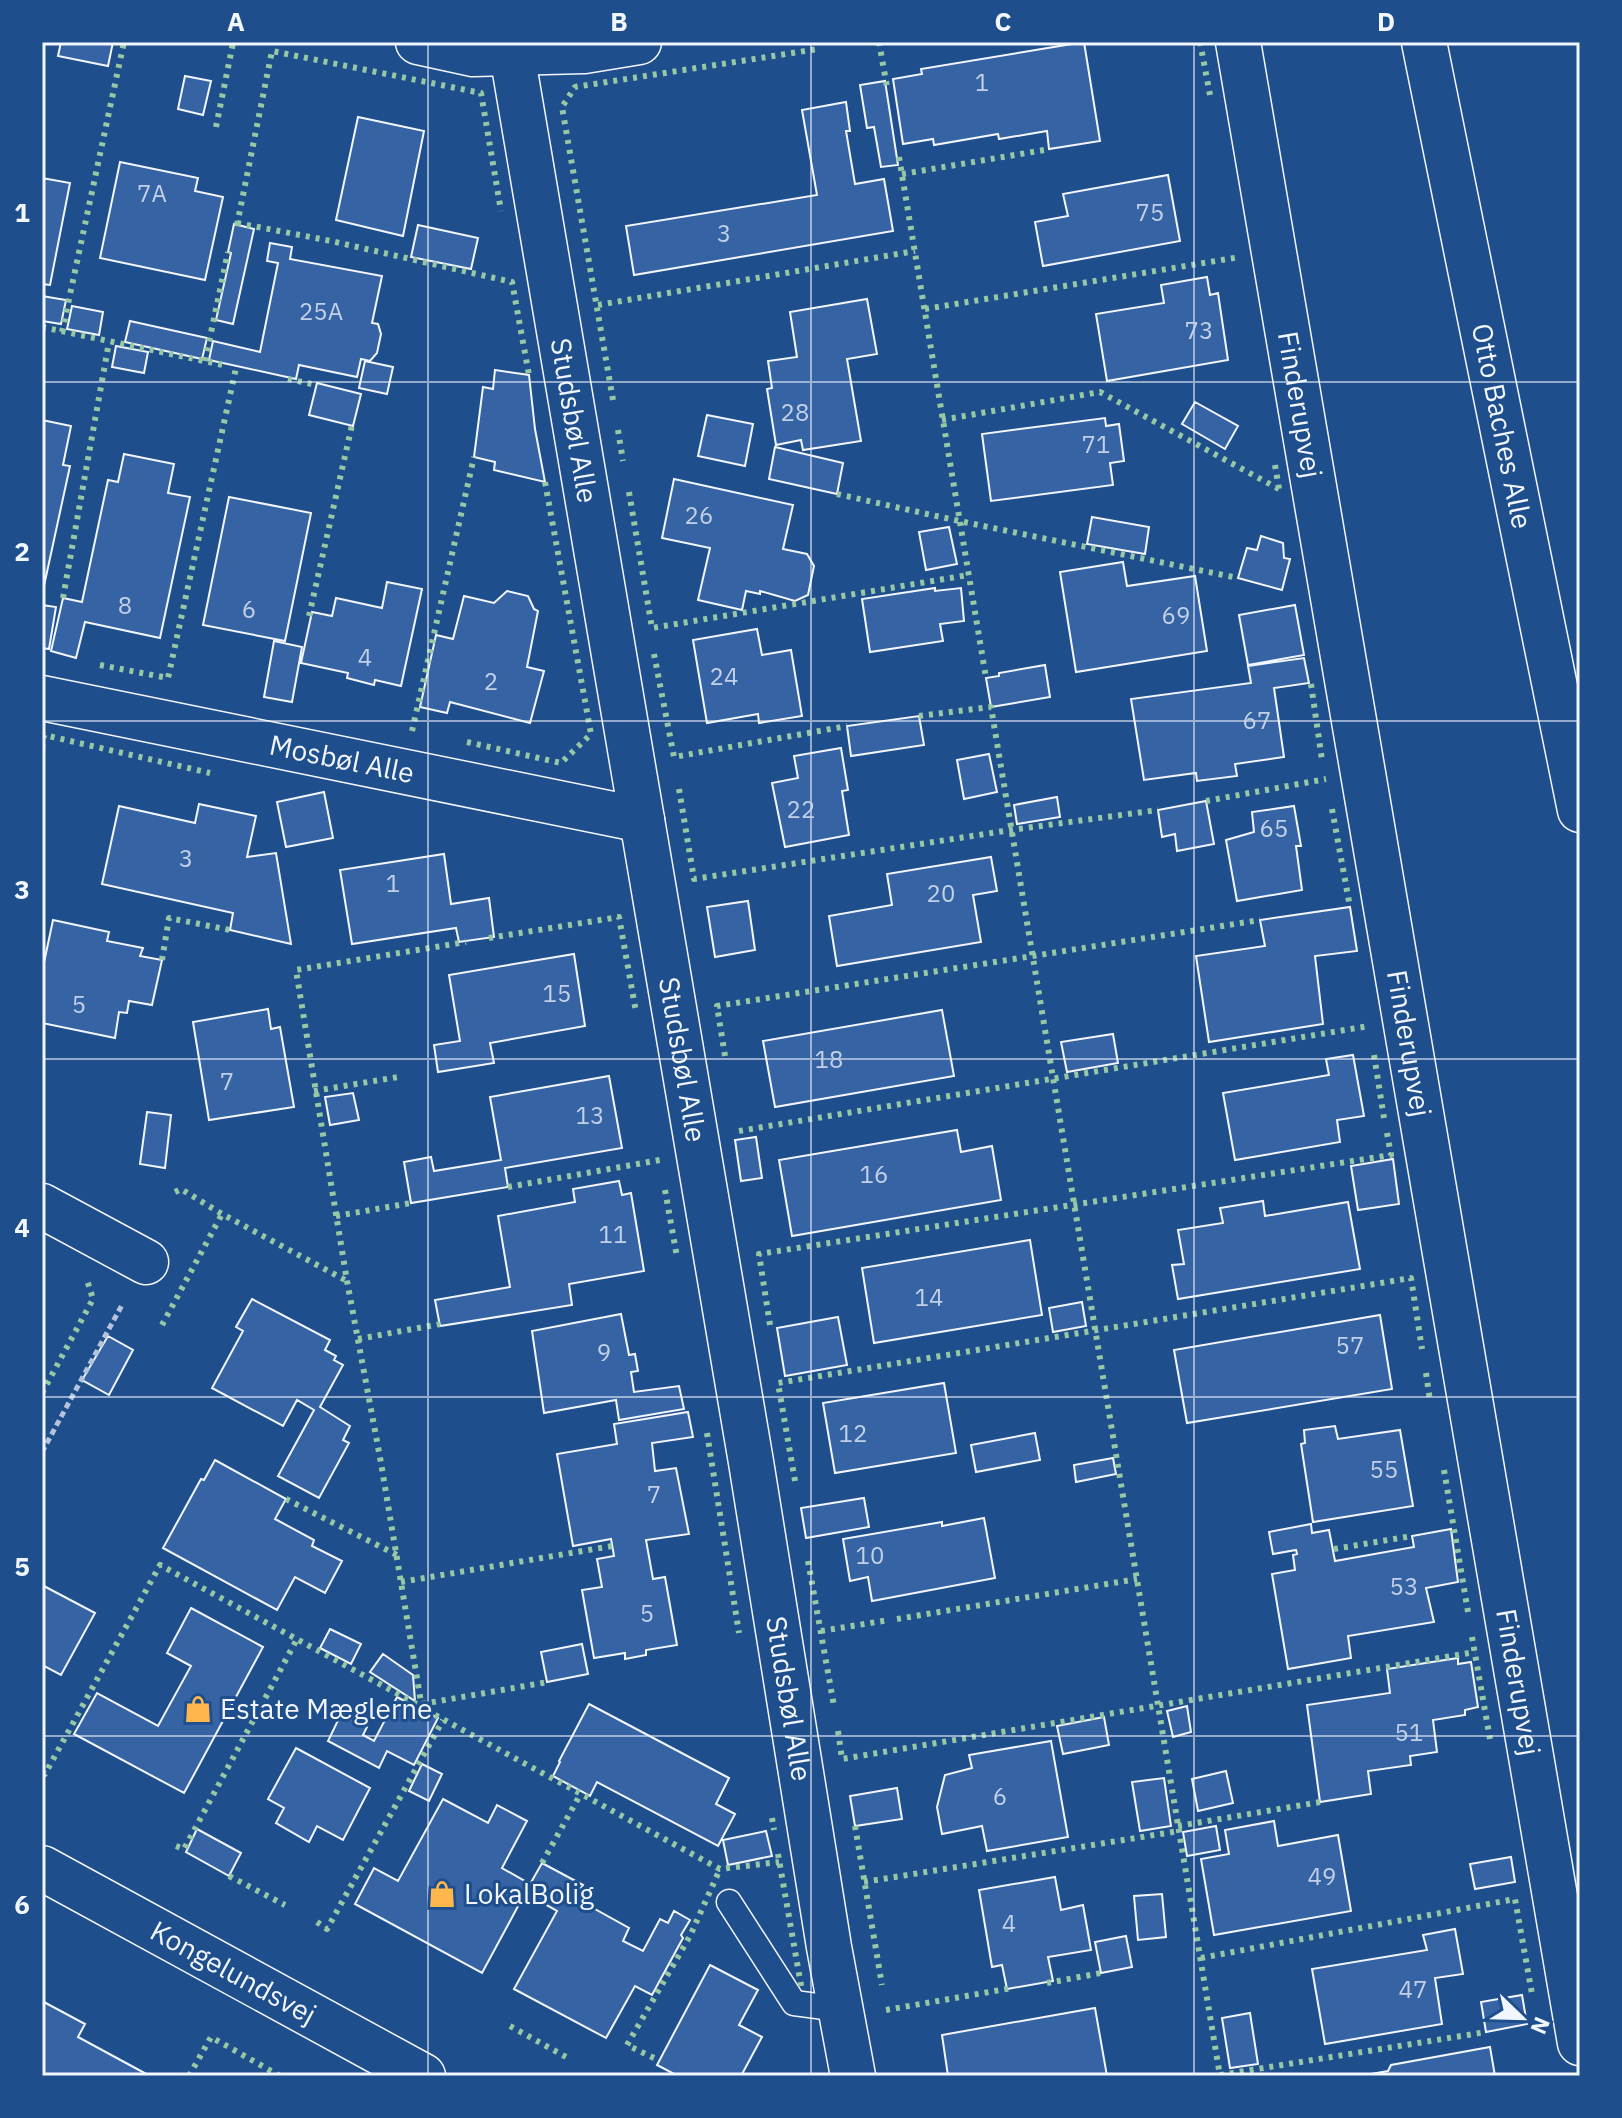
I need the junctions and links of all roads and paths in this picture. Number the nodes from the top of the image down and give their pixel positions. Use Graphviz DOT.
graph roads {
  1 [pos="418,42"];
  2 [pos="639,42"];
  3 [pos="1238,42"];
  4 [pos="1424,42"];
  5 [pos="511,47"];
  6 [pos="42,698"];
  7 [pos="1580,810"];
  8 [pos="642,820"];
  9 [pos="42,1206"];
  10 [pos="146,1262"];
  11 [pos="42,1452"];
  12 [pos="42,1868"];
  13 [pos="729,1902"];
  14 [pos="840,2009"];
  15 [pos="1580,2043"];
  16 [pos="423,2076"];
  17 [pos="853,2076"];
  1 -- 5 [label="street"];
  2 -- 5 [label="street"];
  3 -- 15 [label="street, Finderupvej"];
  4 -- 7 [label="street, Otto Baches Alle"];
  5 -- 8 [label="street, Studsbøl Alle"];
  6 -- 8 [label="street, Mosbøl Alle"];
  8 -- 14 [label="street, Studsbøl Alle"];
  9 -- 10 [label="street"];
  10 -- 11 [label="path"];
  12 -- 16 [label="street, Kongelundsvej"];
  13 -- 14 [label="lane"];
  14 -- 17 [label="street, Studsbøl Alle"];
}
